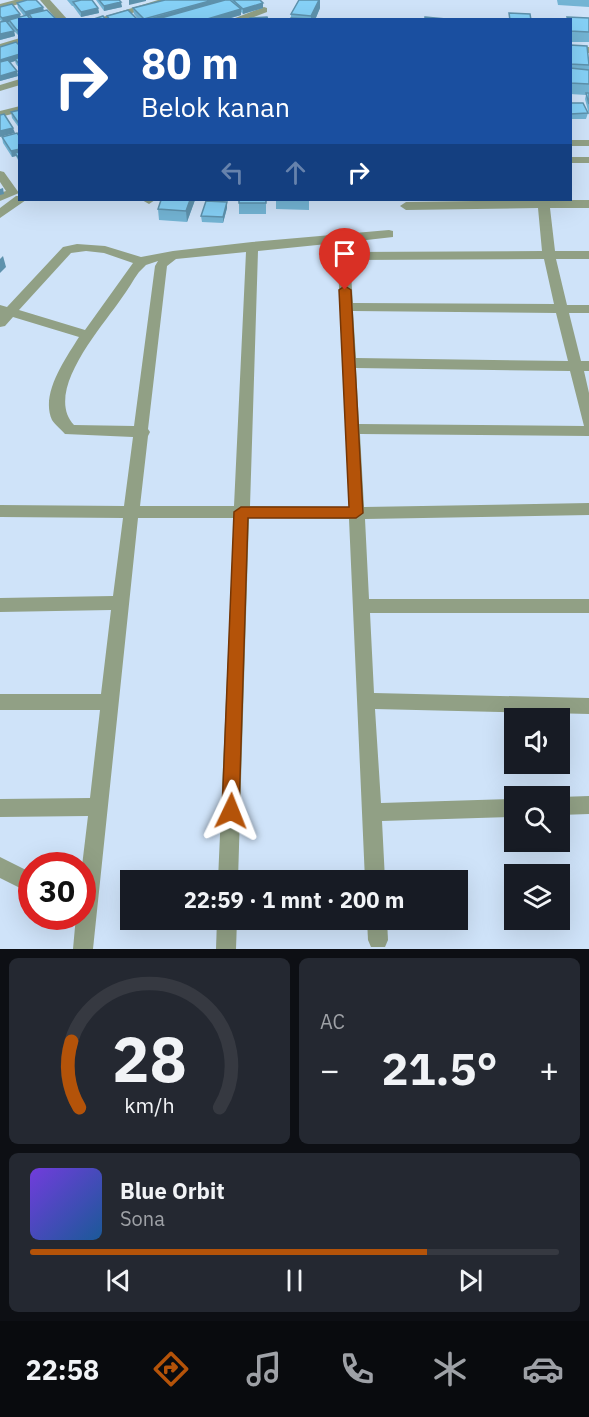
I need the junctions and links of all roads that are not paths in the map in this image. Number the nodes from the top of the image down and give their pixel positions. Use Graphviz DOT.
graph roads {
  1 [pos="26,0"];
  2 [pos="45,0"];
  3 [pos="168,0"];
  4 [pos="0,7"];
  5 [pos="264,10"];
  6 [pos="61,18"];
  7 [pos="105,18"];
  8 [pos="241,18"];
  9 [pos="18,42"];
  10 [pos="0,47"];
  11 [pos="572,50"];
  12 [pos="589,50"];
  13 [pos="18,83"];
  14 [pos="0,88"];
  15 [pos="18,110"];
  16 [pos="0,114"];
  17 [pos="572,143"];
  18 [pos="589,143"];
  19 [pos="572,160"];
  20 [pos="589,160"];
  21 [pos="0,174"];
  22 [pos="16,196"];
  23 [pos="0,197"];
  24 [pos="543,202"];
  25 [pos="589,204"];
  26 [pos="406,206"];
  27 [pos="0,214"];
  28 [pos="389,234"];
  29 [pos="343,238"];
  30 [pos="252,246"];
  31 [pos="174,255"];
  32 [pos="549,255"];
  33 [pos="589,255"];
  34 [pos="344,256"];
  35 [pos="142,262"];
  36 [pos="346,307"];
  37 [pos="562,309"];
  38 [pos="589,309"];
  39 [pos="3,315"];
  40 [pos="87,336"];
  41 [pos="349,363"];
  42 [pos="582,366"];
  43 [pos="589,422"];
  44 [pos="352,429"];
  45 [pos="589,431"];
  46 [pos="143,432"];
  47 [pos="589,509"];
  48 [pos="0,511"];
  49 [pos="132,512"];
  50 [pos="241,512"];
  51 [pos="356,513"];
  52 [pos="120,603"];
  53 [pos="0,605"];
  54 [pos="361,606"];
  55 [pos="589,606"];
  56 [pos="366,701"];
  57 [pos="0,702"];
  58 [pos="110,702"];
  59 [pos="589,706"];
  60 [pos="589,805"];
  61 [pos="570,806"];
  62 [pos="98,807"];
  63 [pos="0,808"];
  64 [pos="504,808"];
  65 [pos="371,812"];
  66 [pos="92,852"];
  67 [pos="0,867"];
  68 [pos="228,870"];
  69 [pos="374,870"];
  70 [pos="18,877"];
  71 [pos="84,930"];
  72 [pos="227,930"];
  73 [pos="378,930"];
  74 [pos="378,940"];
  75 [pos="83,949"];
  76 [pos="226,949"];
  1 -- 4 [label="street"];
  2 -- 6 [label="street"];
  3 -- 7 [label="street"];
  5 -- 8 [label="street"];
  9 -- 10 [label="street"];
  11 -- 12 [label="street"];
  13 -- 14 [label="street"];
  15 -- 16 [label="street"];
  17 -- 18 [label="street"];
  19 -- 20 [label="street"];
  21 -- 22 [label="street"];
  22 -- 23 [label="street"];
  22 -- 27 [label="street"];
  24 -- 25 [label="street"];
  24 -- 26 [label="street"];
  24 -- 32 [label="street"];
  28 -- 29 [label="street"];
  29 -- 30 [label="street"];
  29 -- 34 [label="street"];
  30 -- 31 [label="street"];
  30 -- 50 [label="street"];
  31 -- 35 [label="street"];
  31 -- 46 [label="street"];
  32 -- 33 [label="street"];
  32 -- 34 [label="street"];
  32 -- 37 [label="street"];
  34 -- 36 [label="street"];
  35 -- 39 [label="street"];
  35 -- 40 [label="street"];
  36 -- 37 [label="street"];
  36 -- 41 [label="street"];
  37 -- 38 [label="street"];
  37 -- 42 [label="street"];
  39 -- 40 [label="street"];
  40 -- 46 [label="street"];
  41 -- 42 [label="street"];
  41 -- 44 [label="street"];
  42 -- 43 [label="street"];
  44 -- 45 [label="street"];
  44 -- 51 [label="street"];
  46 -- 49 [label="street"];
  47 -- 51 [label="street"];
  48 -- 49 [label="street"];
  49 -- 50 [label="street"];
  49 -- 52 [label="street"];
  50 -- 51 [label="street"];
  50 -- 68 [label="street"];
  51 -- 54 [label="street"];
  52 -- 53 [label="street"];
  52 -- 58 [label="street"];
  54 -- 55 [label="street"];
  54 -- 56 [label="street"];
  56 -- 59 [label="street"];
  56 -- 65 [label="street"];
  57 -- 58 [label="street"];
  58 -- 62 [label="street"];
  60 -- 61 [label="street"];
  62 -- 63 [label="street"];
  62 -- 66 [label="street"];
  64 -- 65 [label="street"];
  65 -- 69 [label="street"];
  67 -- 70 [label="street"];
  71 -- 75 [label="street"];
  72 -- 76 [label="street"];
  73 -- 74 [label="street"];
}
